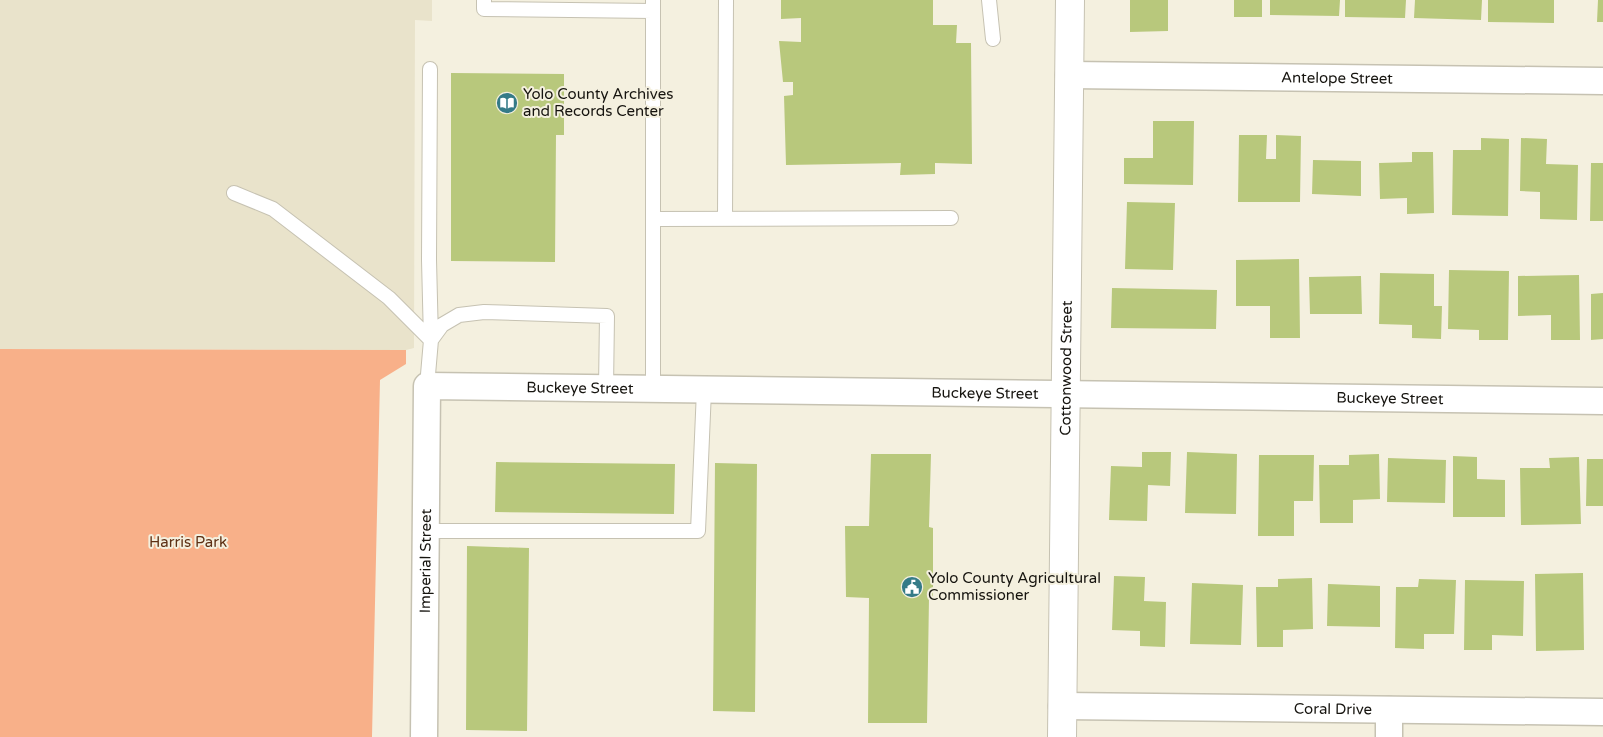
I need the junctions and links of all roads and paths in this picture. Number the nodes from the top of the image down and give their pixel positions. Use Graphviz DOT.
graph roads {
  1 [pos="484,0"];
  2 [pos="726,0"];
  3 [pos="989,0"];
  4 [pos="1070,0"];
  5 [pos="653,5"];
  6 [pos="992,39"];
  7 [pos="430,69"];
  8 [pos="1069,75"];
  9 [pos="1603,81"];
  10 [pos="234,193"];
  11 [pos="725,218"];
  12 [pos="951,218"];
  13 [pos="653,219"];
  14 [pos="431,340"];
  15 [pos="427,386"];
  16 [pos="606,388"];
  17 [pos="653,389"];
  18 [pos="704,390"];
  19 [pos="1066,395"];
  20 [pos="1603,401"];
  21 [pos="426,531"];
  22 [pos="1062,706"];
  23 [pos="1389,710"];
  24 [pos="1603,712"];
  25 [pos="424,737"];
  26 [pos="1062,737"];
  27 [pos="1389,737"];
  1 -- 5 [label="lane"];
  2 -- 11 [label="lane"];
  3 -- 6 [label="lane"];
  4 -- 8 [label="street, Cottonwood Street"];
  5 -- 13 [label="lane"];
  7 -- 14 [label="lane"];
  8 -- 9 [label="street, Antelope Street"];
  8 -- 19 [label="street, Cottonwood Street"];
  10 -- 14 [label="lane"];
  11 -- 12 [label="lane"];
  11 -- 13 [label="lane"];
  13 -- 17 [label="lane"];
  14 -- 15 [label="lane"];
  14 -- 16 [label="lane"];
  15 -- 16 [label="street, Buckeye Street"];
  15 -- 21 [label="street, Imperial Street"];
  16 -- 17 [label="street, Buckeye Street"];
  17 -- 18 [label="street, Buckeye Street"];
  18 -- 19 [label="street, Buckeye Street"];
  18 -- 21 [label="lane"];
  19 -- 20 [label="street, Buckeye Street"];
  19 -- 22 [label="street, Cottonwood Street"];
  21 -- 25 [label="street, Imperial Street"];
  22 -- 23 [label="street, Coral Drive"];
  22 -- 26 [label="street, Cottonwood Street"];
  23 -- 24 [label="street, Coral Drive"];
  23 -- 27 [label="street"];
}
